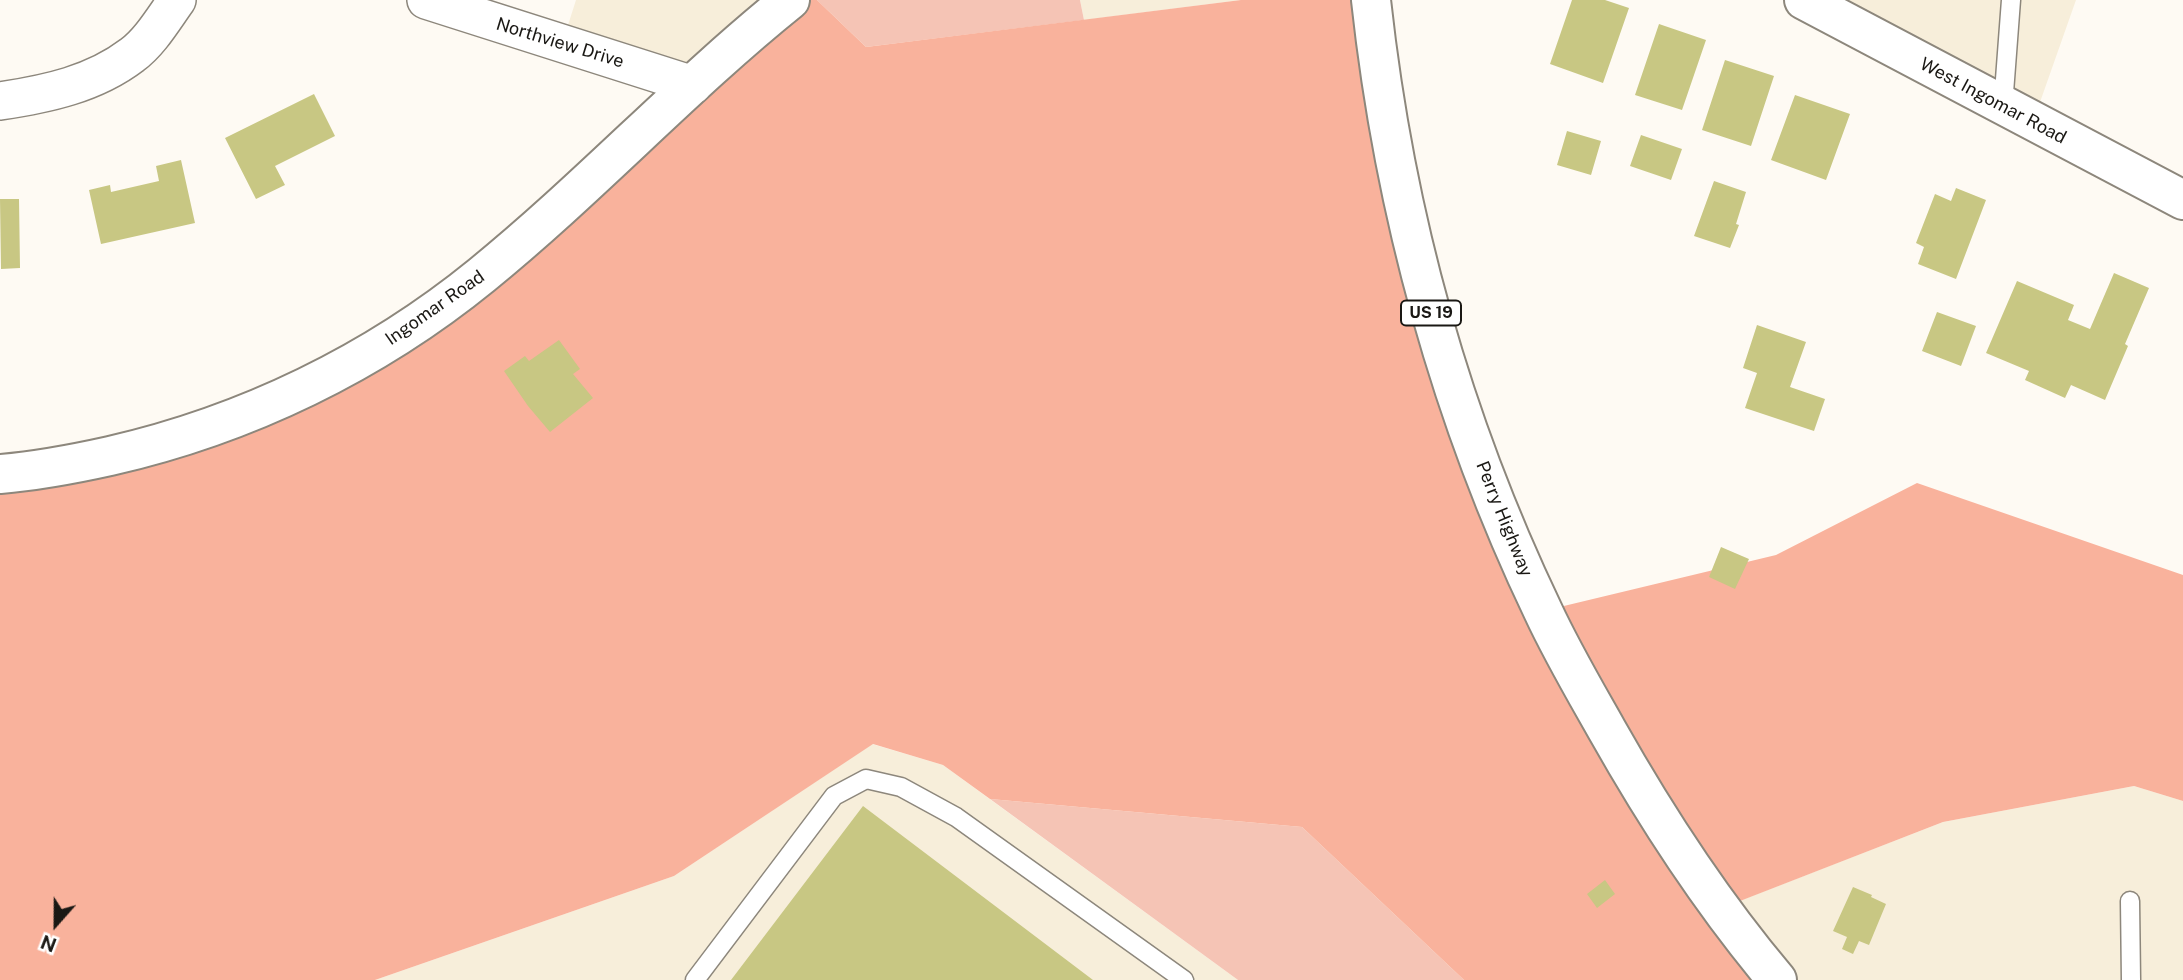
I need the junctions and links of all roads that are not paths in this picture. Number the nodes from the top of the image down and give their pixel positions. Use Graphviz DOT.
graph roads {
  1 [pos="177,0"];
  2 [pos="426,0"];
  3 [pos="790,0"];
  4 [pos="1371,0"];
  5 [pos="1804,0"];
  6 [pos="2011,0"];
  7 [pos="693,85"];
  8 [pos="0,101"];
  9 [pos="2003,106"];
  10 [pos="2183,200"];
  11 [pos="0,474"];
  12 [pos="2130,901"];
  13 [pos="695,980"];
  14 [pos="1184,980"];
  15 [pos="1777,980"];
  16 [pos="2131,980"];
  1 -- 8 [label="street"];
  2 -- 7 [label="street, Northview Drive"];
  3 -- 7 [label="main road, Ingomar Road"];
  4 -- 15 [label="main road, Perry Highway / US 19"];
  5 -- 9 [label="main road, West Ingomar Road"];
  6 -- 9 [label="lane"];
  7 -- 11 [label="main road, Ingomar Road"];
  9 -- 10 [label="main road, West Ingomar Road"];
  12 -- 16 [label="lane"];
  13 -- 14 [label="lane"];
}
